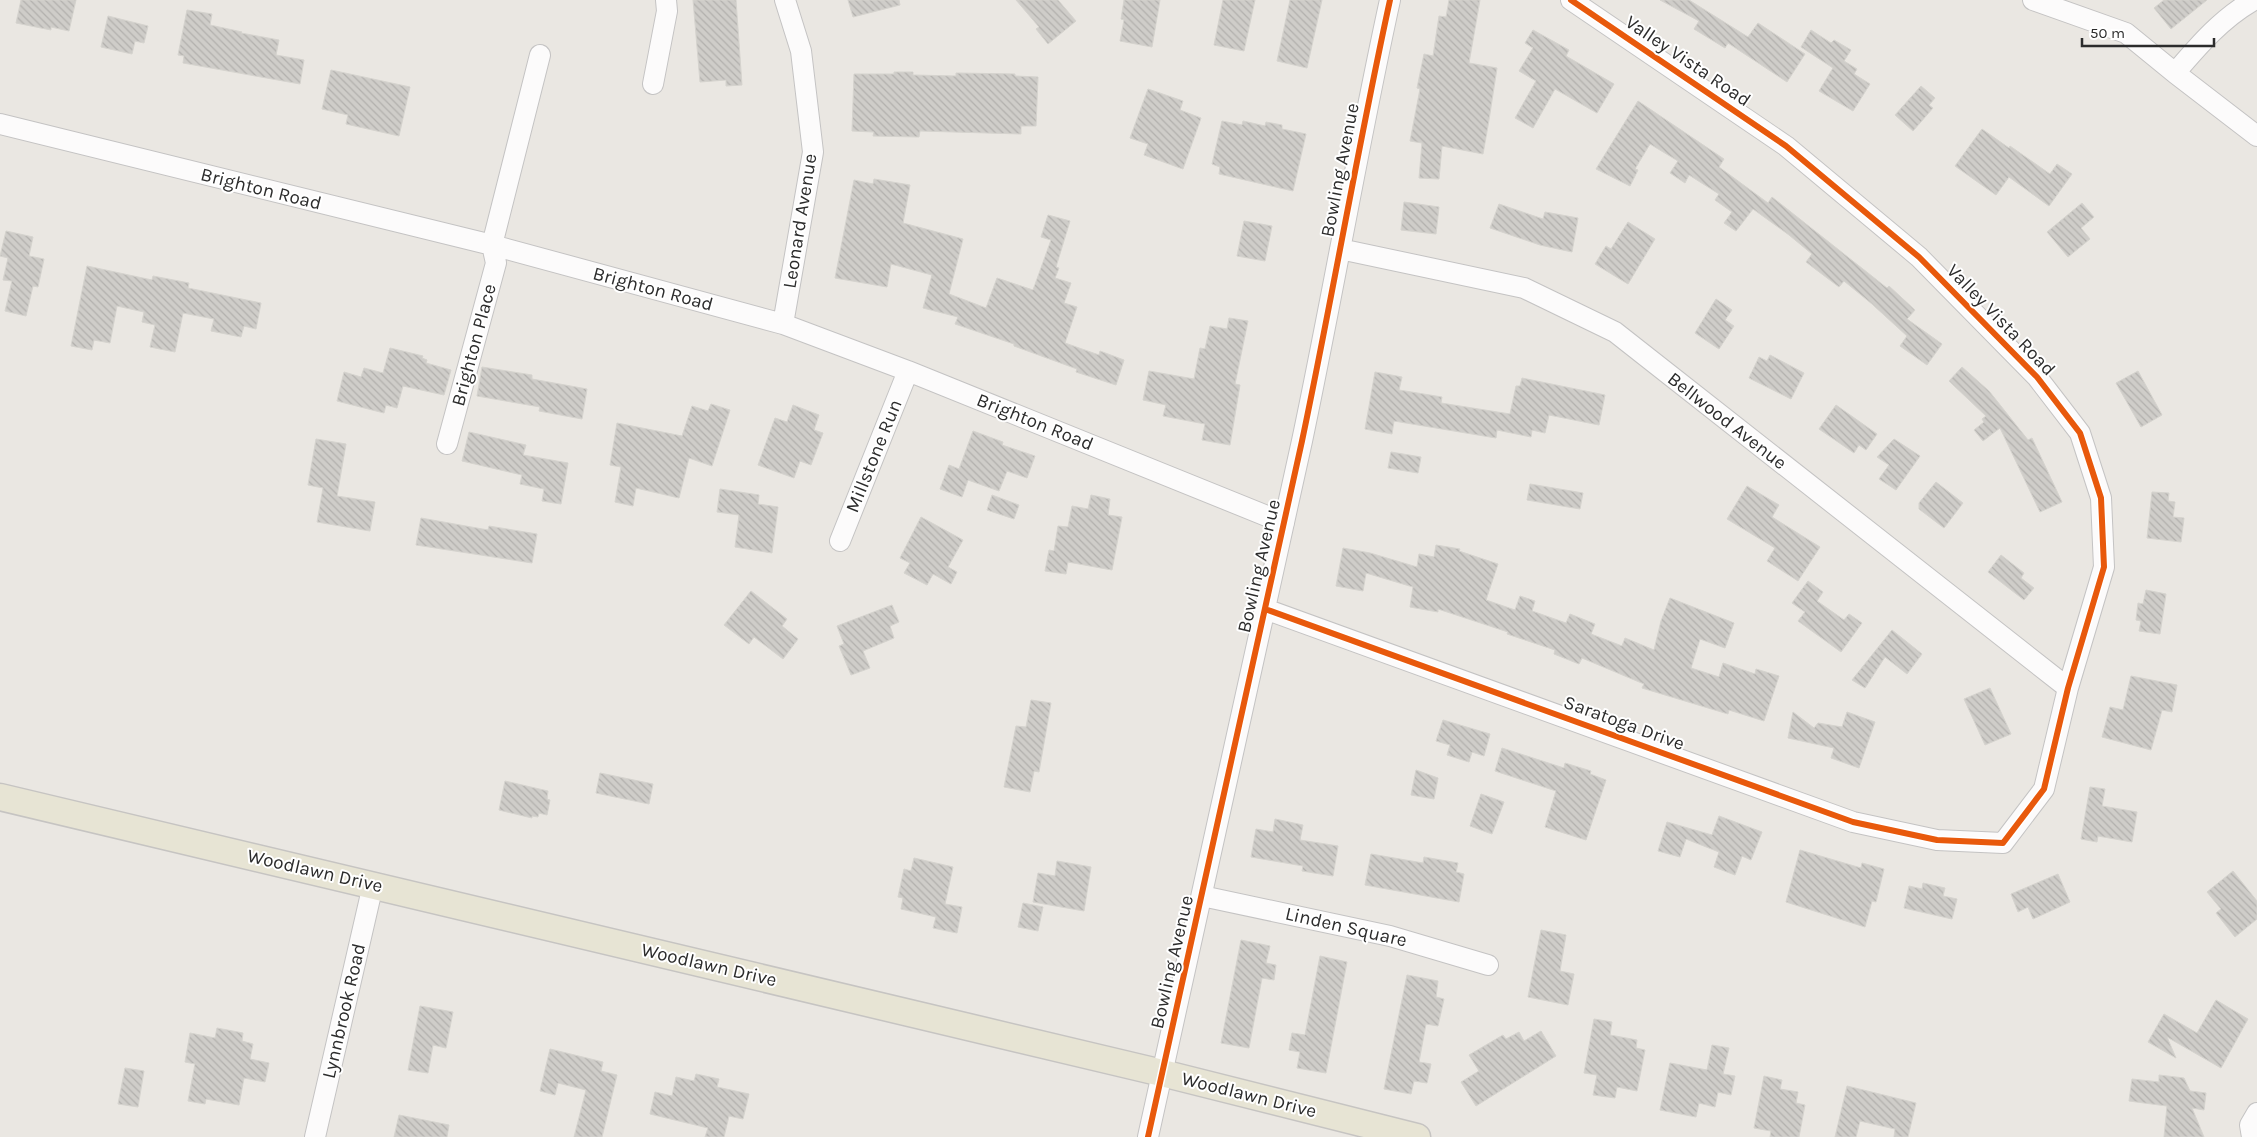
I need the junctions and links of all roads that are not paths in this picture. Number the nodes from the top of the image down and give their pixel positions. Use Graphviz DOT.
graph roads {
  1 [pos="666,0"];
  2 [pos="784,0"];
  3 [pos="1390,0"];
  4 [pos="1571,0"];
  5 [pos="2033,0"];
  6 [pos="2254,0"];
  7 [pos="540,55"];
  8 [pos="2175,73"];
  9 [pos="653,84"];
  10 [pos="0,124"];
  11 [pos="2257,136"];
  12 [pos="492,245"];
  13 [pos="1340,249"];
  14 [pos="783,324"];
  15 [pos="908,371"];
  16 [pos="448,444"];
  17 [pos="1284,523"];
  18 [pos="840,541"];
  19 [pos="1265,609"];
  20 [pos="2068,688"];
  21 [pos="0,797"];
  22 [pos="1978,841"];
  23 [pos="373,885"];
  24 [pos="1202,896"];
  25 [pos="1488,965"];
  26 [pos="1162,1073"];
  27 [pos="2257,1112"];
  28 [pos="315,1137"];
  29 [pos="1148,1137"];
  30 [pos="1418,1137"];
  31 [pos="2252,1137"];
  1 -- 9 [label="street"];
  2 -- 14 [label="street, Leonard Avenue"];
  3 -- 13 [label="street, Bowling Avenue"];
  4 -- 20 [label="street, Valley Vista Road"];
  5 -- 8 [label="street"];
  6 -- 8 [label="street"];
  7 -- 12 [label="street, Brighton Place"];
  8 -- 11 [label="street"];
  10 -- 12 [label="street, Brighton Road"];
  12 -- 14 [label="street, Brighton Road"];
  12 -- 16 [label="street, Brighton Place"];
  13 -- 17 [label="street, Bowling Avenue"];
  13 -- 20 [label="street, Bellwood Avenue"];
  14 -- 15 [label="street, Brighton Road"];
  15 -- 17 [label="street, Brighton Road"];
  15 -- 18 [label="street, Millstone Run"];
  17 -- 19 [label="street, Bowling Avenue"];
  19 -- 22 [label="street, Saratoga Drive"];
  19 -- 24 [label="street, Bowling Avenue"];
  20 -- 22 [label="street, Valley Vista Road"];
  21 -- 23 [label="main road, Woodlawn Drive"];
  23 -- 26 [label="main road, Woodlawn Drive"];
  23 -- 28 [label="street, Lynnbrook Road"];
  24 -- 25 [label="street, Linden Square"];
  24 -- 26 [label="street, Bowling Avenue"];
  26 -- 29 [label="street, Bowling Avenue"];
  26 -- 30 [label="main road, Woodlawn Drive"];
  27 -- 31 [label="street"];
}
